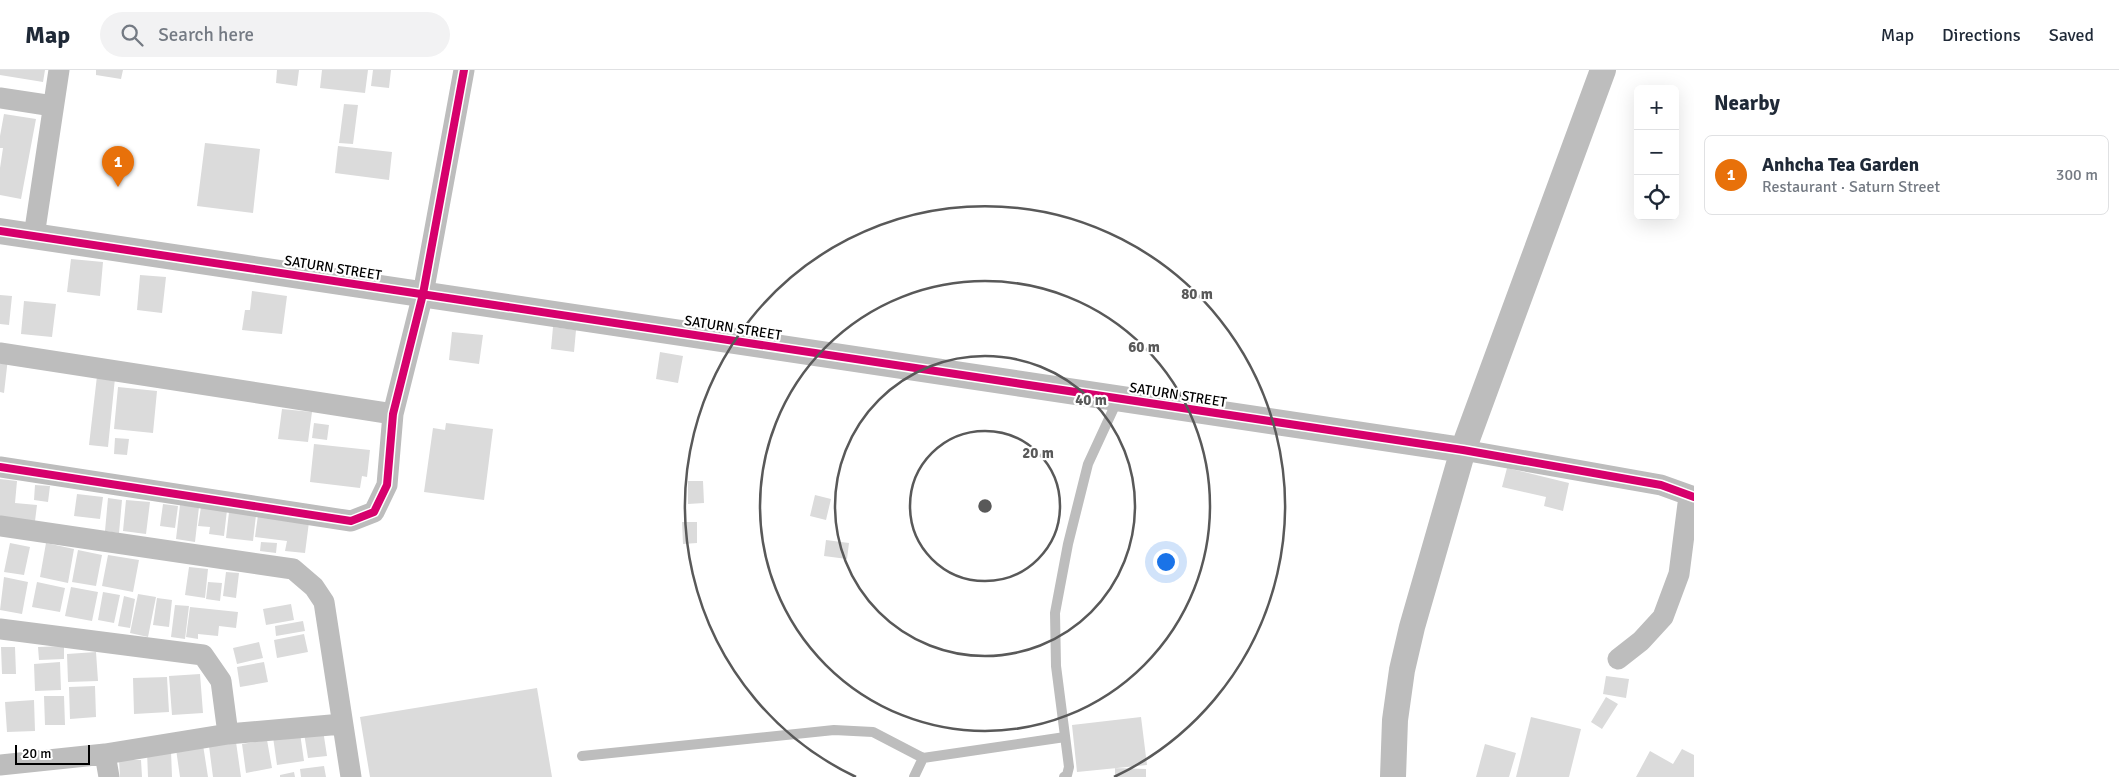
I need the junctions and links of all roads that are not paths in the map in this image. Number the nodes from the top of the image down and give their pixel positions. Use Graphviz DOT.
graph roads {
  1 [pos="59,70"];
  2 [pos="464,70"];
  3 [pos="1603,70"];
  4 [pos="0,98"];
  5 [pos="52,106"];
  6 [pos="0,231"];
  7 [pos="34,236"];
  8 [pos="423,294"];
  9 [pos="0,353"];
  10 [pos="1118,398"];
  11 [pos="393,414"];
  12 [pos="1463,450"];
  13 [pos="0,467"];
  14 [pos="1692,496"];
  15 [pos="0,526"];
  16 [pos="0,629"];
  17 [pos="1618,659"];
  18 [pos="342,724"];
  19 [pos="228,734"];
  20 [pos="1065,736"];
  21 [pos="105,754"];
  22 [pos="582,756"];
  23 [pos="923,758"];
  24 [pos="0,765"];
  25 [pos="109,777"];
  26 [pos="351,777"];
  27 [pos="914,777"];
  28 [pos="1064,777"];
  29 [pos="1392,777"];
  1 -- 5 [label="street"];
  2 -- 8 [label="street"];
  3 -- 12 [label="street"];
  4 -- 5 [label="street"];
  5 -- 7 [label="street"];
  6 -- 7 [label="street, SATURN STREET"];
  7 -- 8 [label="street, SATURN STREET"];
  8 -- 10 [label="street, SATURN STREET"];
  8 -- 11 [label="street"];
  9 -- 11 [label="street"];
  10 -- 12 [label="street, SATURN STREET"];
  10 -- 20 [label="lane"];
  11 -- 13 [label="street"];
  12 -- 14 [label="street"];
  12 -- 29 [label="street"];
  14 -- 17 [label="street"];
  15 -- 18 [label="street"];
  16 -- 19 [label="street"];
  18 -- 19 [label="street"];
  18 -- 26 [label="street"];
  19 -- 21 [label="street"];
  20 -- 23 [label="lane"];
  20 -- 28 [label="lane"];
  21 -- 24 [label="street"];
  21 -- 25 [label="street"];
  22 -- 23 [label="lane"];
  23 -- 27 [label="lane"];
}
